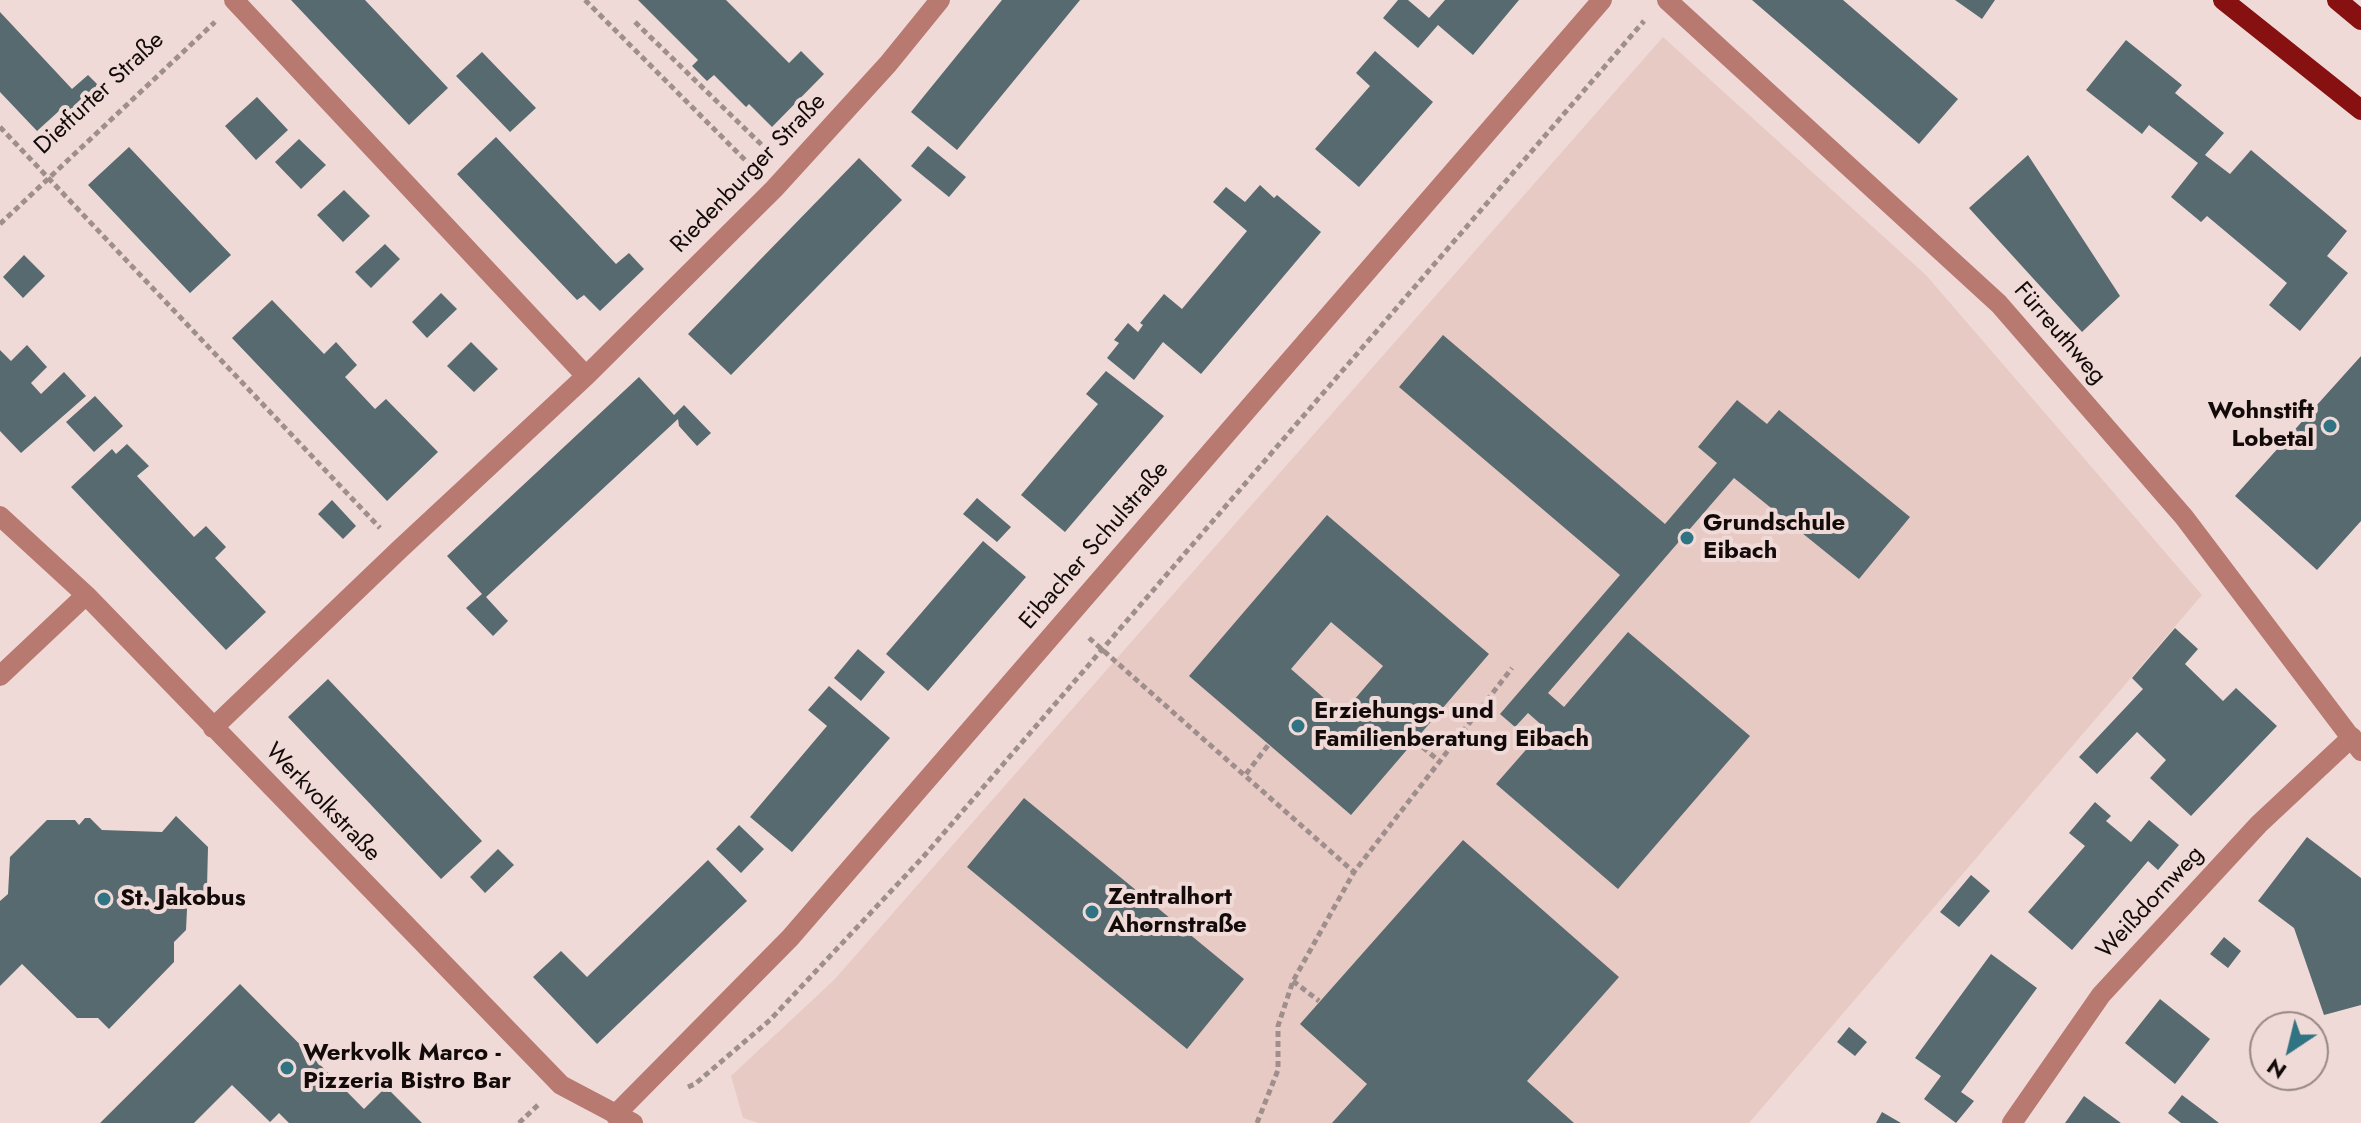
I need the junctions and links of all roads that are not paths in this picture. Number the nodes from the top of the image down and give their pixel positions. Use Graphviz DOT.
graph roads {
  1 [pos="940,0"];
  2 [pos="1602,0"];
  3 [pos="1667,0"];
  4 [pos="2223,0"];
  5 [pos="2337,0"];
  6 [pos="235,1"];
  7 [pos="2361,20"];
  8 [pos="2361,110"];
  9 [pos="586,376"];
  10 [pos="0,516"];
  11 [pos="86,595"];
  12 [pos="0,676"];
  13 [pos="213,728"];
  14 [pos="2356,744"];
  15 [pos="624,1119"];
  16 [pos="2012,1123"];
  1 -- 9 [label="street, Riedenburger Straße"];
  2 -- 15 [label="street, Eibacher Schulstraße"];
  3 -- 14 [label="street, Fürreuthweg"];
  4 -- 8 [label="main road"];
  5 -- 7 [label="main road"];
  6 -- 9 [label="street"];
  9 -- 13 [label="street, Riedenburger Straße"];
  10 -- 11 [label="street, Werkvolkstraße"];
  11 -- 12 [label="street"];
  11 -- 13 [label="street, Werkvolkstraße"];
  13 -- 15 [label="street, Werkvolkstraße"];
  14 -- 16 [label="street, Weißdornweg"];
}
